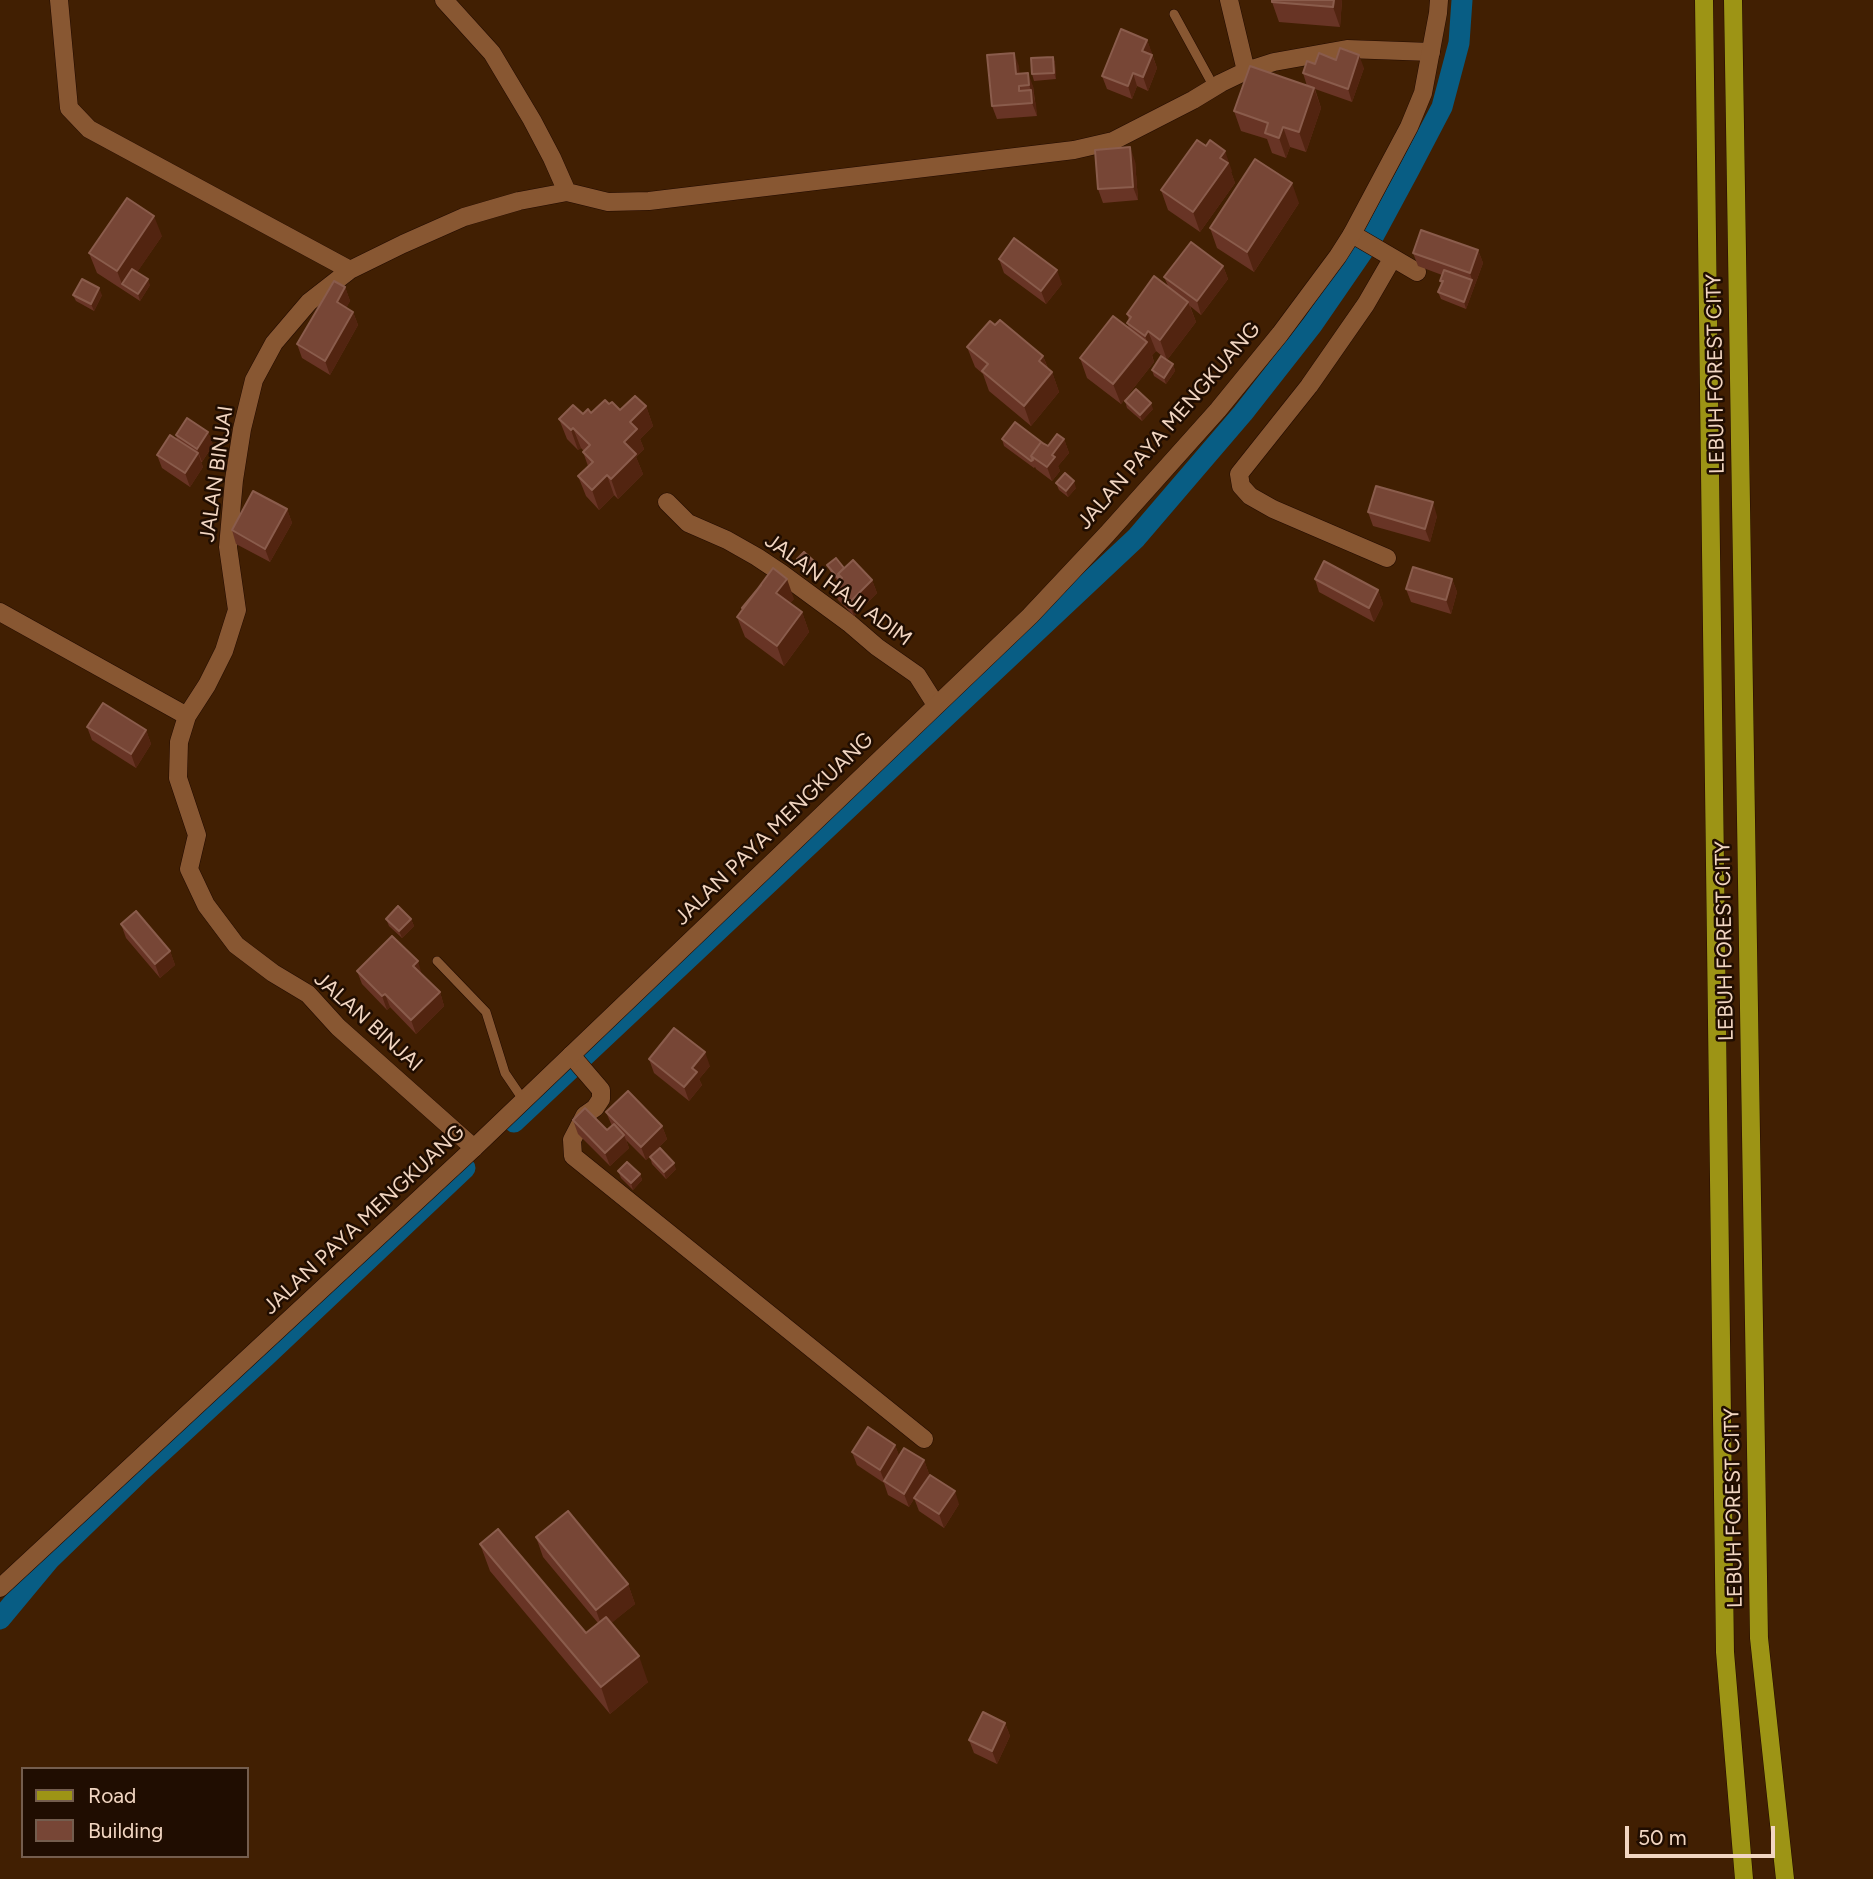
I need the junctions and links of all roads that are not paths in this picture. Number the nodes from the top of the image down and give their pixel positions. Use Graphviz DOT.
graph roads {
  1 [pos="60,0"];
  2 [pos="444,0"];
  3 [pos="1229,0"];
  4 [pos="1439,0"];
  5 [pos="1704,0"];
  6 [pos="1733,0"];
  7 [pos="1174,14"];
  8 [pos="1431,52"];
  9 [pos="1245,71"];
  10 [pos="1214,87"];
  11 [pos="567,192"];
  12 [pos="1352,234"];
  13 [pos="1392,259"];
  14 [pos="349,271"];
  15 [pos="1416,272"];
  16 [pos="667,502"];
  17 [pos="1387,558"];
  18 [pos="0,612"];
  19 [pos="936,705"];
  20 [pos="187,716"];
  21 [pos="437,961"];
  22 [pos="571,1055"];
  23 [pos="524,1101"];
  24 [pos="474,1148"];
  25 [pos="924,1439"];
  26 [pos="1,1587"];
  27 [pos="1744,1879"];
  28 [pos="1786,1879"];
  1 -- 14 [label="street"];
  2 -- 11 [label="street"];
  3 -- 9 [label="street"];
  4 -- 8 [label="street, JALAN PAYA MENGKUANG"];
  5 -- 27 [label="main road, LEBUH FOREST CITY"];
  6 -- 28 [label="main road, LEBUH FOREST CITY"];
  7 -- 10 [label="lane"];
  8 -- 9 [label="street"];
  8 -- 12 [label="street, JALAN PAYA MENGKUANG"];
  9 -- 10 [label="street"];
  10 -- 11 [label="street"];
  11 -- 14 [label="street, JALAN BINJAI"];
  12 -- 13 [label="street"];
  12 -- 19 [label="street, JALAN PAYA MENGKUANG"];
  13 -- 15 [label="street"];
  13 -- 17 [label="street"];
  14 -- 20 [label="street, JALAN BINJAI"];
  16 -- 19 [label="street, JALAN HAJI ADIM"];
  18 -- 20 [label="street"];
  19 -- 22 [label="street, JALAN PAYA MENGKUANG"];
  20 -- 24 [label="street, JALAN BINJAI"];
  21 -- 23 [label="lane"];
  22 -- 23 [label="street, JALAN PAYA MENGKUANG"];
  22 -- 25 [label="street"];
  23 -- 24 [label="street, JALAN PAYA MENGKUANG"];
  24 -- 26 [label="street, JALAN PAYA MENGKUANG"];
}
